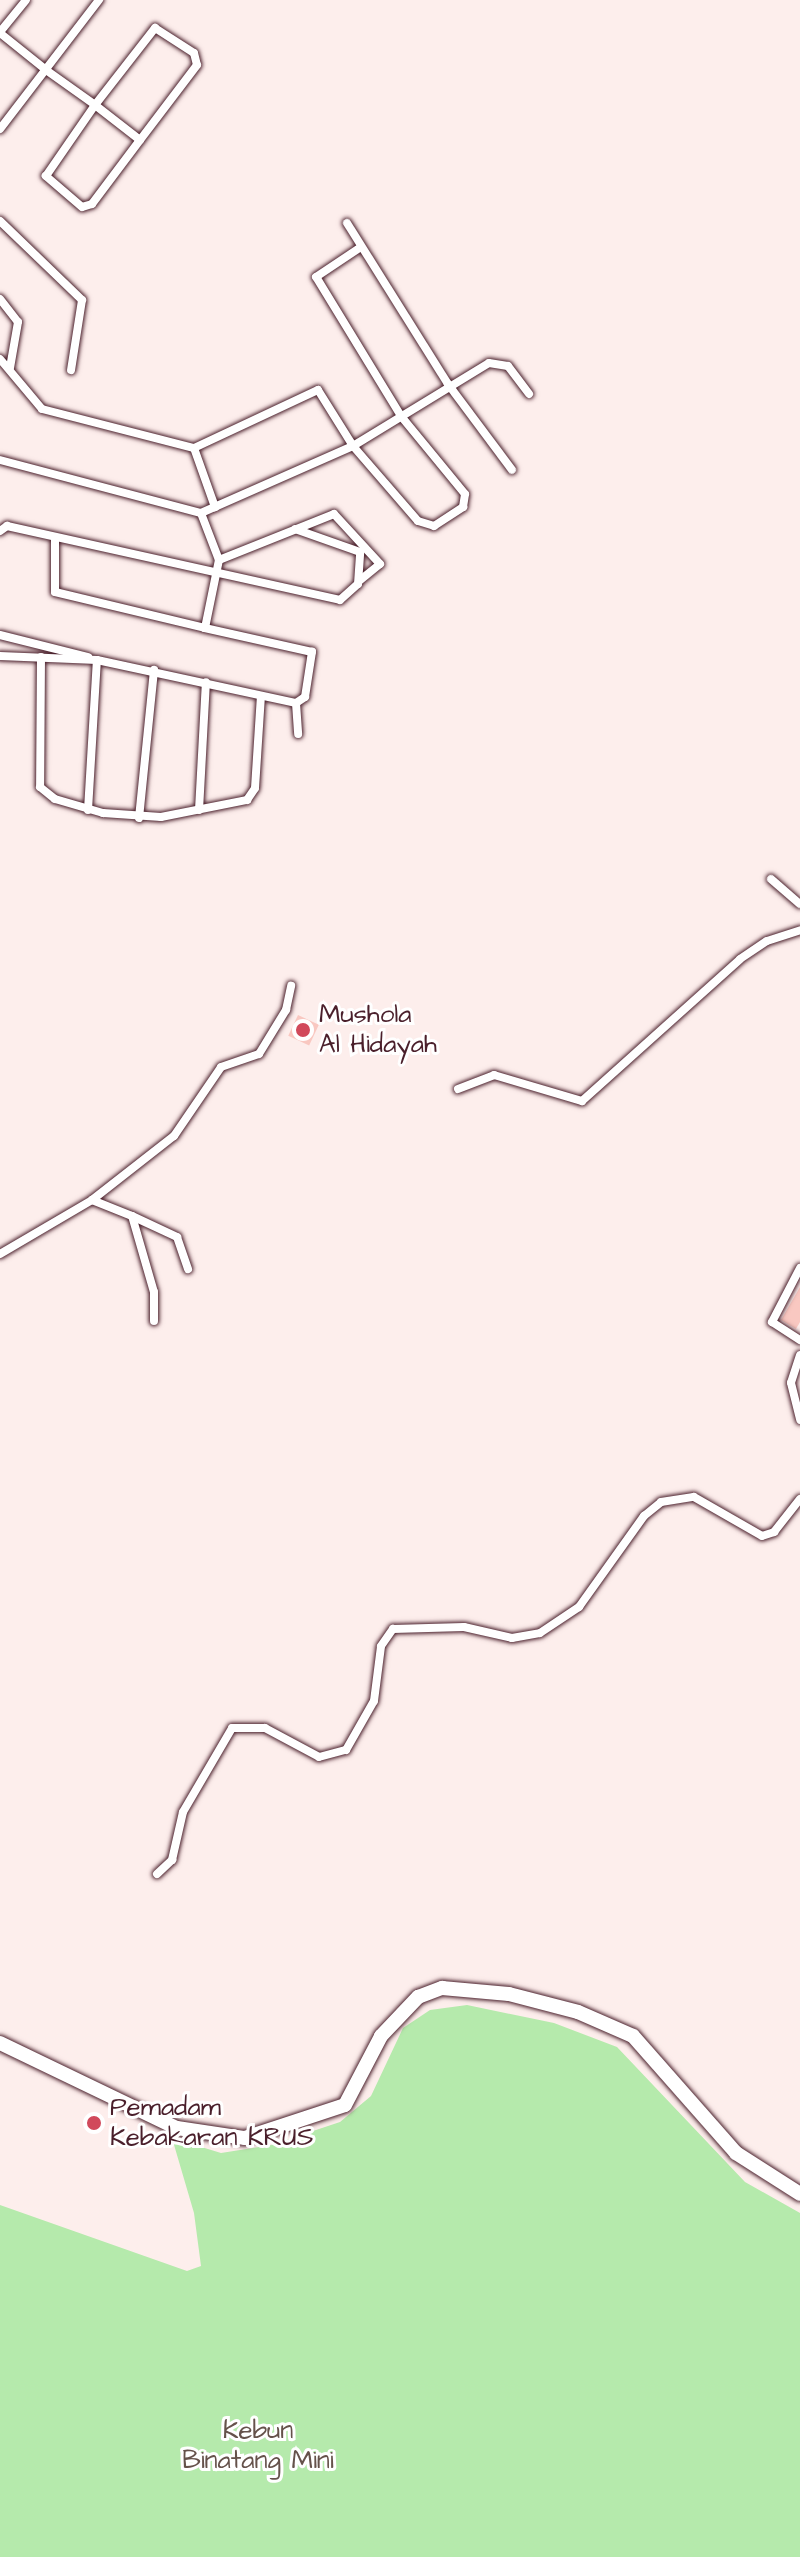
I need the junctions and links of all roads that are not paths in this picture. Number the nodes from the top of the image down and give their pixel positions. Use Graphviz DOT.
graph roads {
  1 [pos="26,0"];
  2 [pos="99,0"];
  3 [pos="0,33"];
  4 [pos="46,70"];
  5 [pos="95,105"];
  6 [pos="0,129"];
  7 [pos="140,140"];
  8 [pos="0,221"];
  9 [pos="347,223"];
  10 [pos="361,247"];
  11 [pos="0,299"];
  12 [pos="0,359"];
  13 [pos="10,368"];
  14 [pos="71,370"];
  15 [pos="448,384"];
  16 [pos="529,394"];
  17 [pos="401,416"];
  18 [pos="353,446"];
  19 [pos="194,448"];
  20 [pos="0,460"];
  21 [pos="512,470"];
  22 [pos="215,507"];
  23 [pos="201,513"];
  24 [pos="294,529"];
  25 [pos="0,531"];
  26 [pos="55,539"];
  27 [pos="363,549"];
  28 [pos="219,560"];
  29 [pos="216,576"];
  30 [pos="360,580"];
  31 [pos="205,628"];
  32 [pos="0,635"];
  33 [pos="0,656"];
  34 [pos="41,657"];
  35 [pos="95,660"];
  36 [pos="154,670"];
  37 [pos="206,682"];
  38 [pos="261,696"];
  39 [pos="296,703"];
  40 [pos="298,734"];
  41 [pos="88,810"];
  42 [pos="199,810"];
  43 [pos="139,818"];
  44 [pos="771,879"];
  45 [pos="800,904"];
  46 [pos="800,930"];
  47 [pos="291,986"];
  48 [pos="458,1089"];
  49 [pos="92,1200"];
  50 [pos="132,1216"];
  51 [pos="0,1254"];
  52 [pos="800,1268"];
  53 [pos="188,1269"];
  54 [pos="154,1321"];
  55 [pos="800,1340"];
  56 [pos="800,1355"];
  57 [pos="800,1420"];
  58 [pos="800,1499"];
  59 [pos="157,1874"];
  60 [pos="0,2043"];
  61 [pos="800,2194"];
  1 -- 3 [label="street"];
  2 -- 4 [label="street"];
  3 -- 4 [label="street"];
  4 -- 5 [label="street"];
  4 -- 6 [label="street"];
  5 -- 7 [label="street"];
  5 -- 7 [label="street"];
  5 -- 7 [label="street"];
  8 -- 14 [label="street"];
  9 -- 10 [label="street"];
  10 -- 15 [label="street"];
  10 -- 17 [label="street"];
  11 -- 13 [label="street"];
  12 -- 13 [label="street"];
  13 -- 19 [label="street"];
  15 -- 16 [label="street"];
  15 -- 17 [label="street"];
  15 -- 21 [label="street"];
  17 -- 18 [label="street"];
  17 -- 18 [label="street"];
  18 -- 19 [label="street"];
  18 -- 22 [label="street"];
  19 -- 22 [label="street"];
  20 -- 23 [label="street"];
  22 -- 23 [label="street"];
  23 -- 28 [label="street"];
  24 -- 27 [label="street"];
  24 -- 27 [label="street"];
  24 -- 28 [label="street"];
  25 -- 26 [label="street"];
  26 -- 29 [label="street"];
  26 -- 31 [label="street"];
  27 -- 30 [label="street"];
  27 -- 30 [label="street"];
  28 -- 29 [label="street"];
  29 -- 30 [label="street"];
  29 -- 31 [label="street"];
  31 -- 39 [label="street"];
  32 -- 35 [label="street"];
  33 -- 34 [label="street"];
  34 -- 35 [label="street"];
  34 -- 41 [label="street"];
  35 -- 36 [label="street"];
  35 -- 41 [label="street"];
  36 -- 37 [label="street"];
  36 -- 43 [label="street"];
  37 -- 38 [label="street"];
  37 -- 42 [label="street"];
  38 -- 39 [label="street"];
  38 -- 42 [label="street"];
  39 -- 40 [label="street"];
  41 -- 43 [label="street"];
  42 -- 43 [label="street"];
  44 -- 45 [label="street"];
  46 -- 48 [label="street"];
  47 -- 49 [label="street"];
  49 -- 50 [label="street"];
  49 -- 51 [label="street"];
  50 -- 53 [label="street"];
  50 -- 54 [label="street"];
  52 -- 55 [label="street"];
  56 -- 57 [label="street"];
  58 -- 59 [label="street"];
  60 -- 61 [label="highway"];
}
